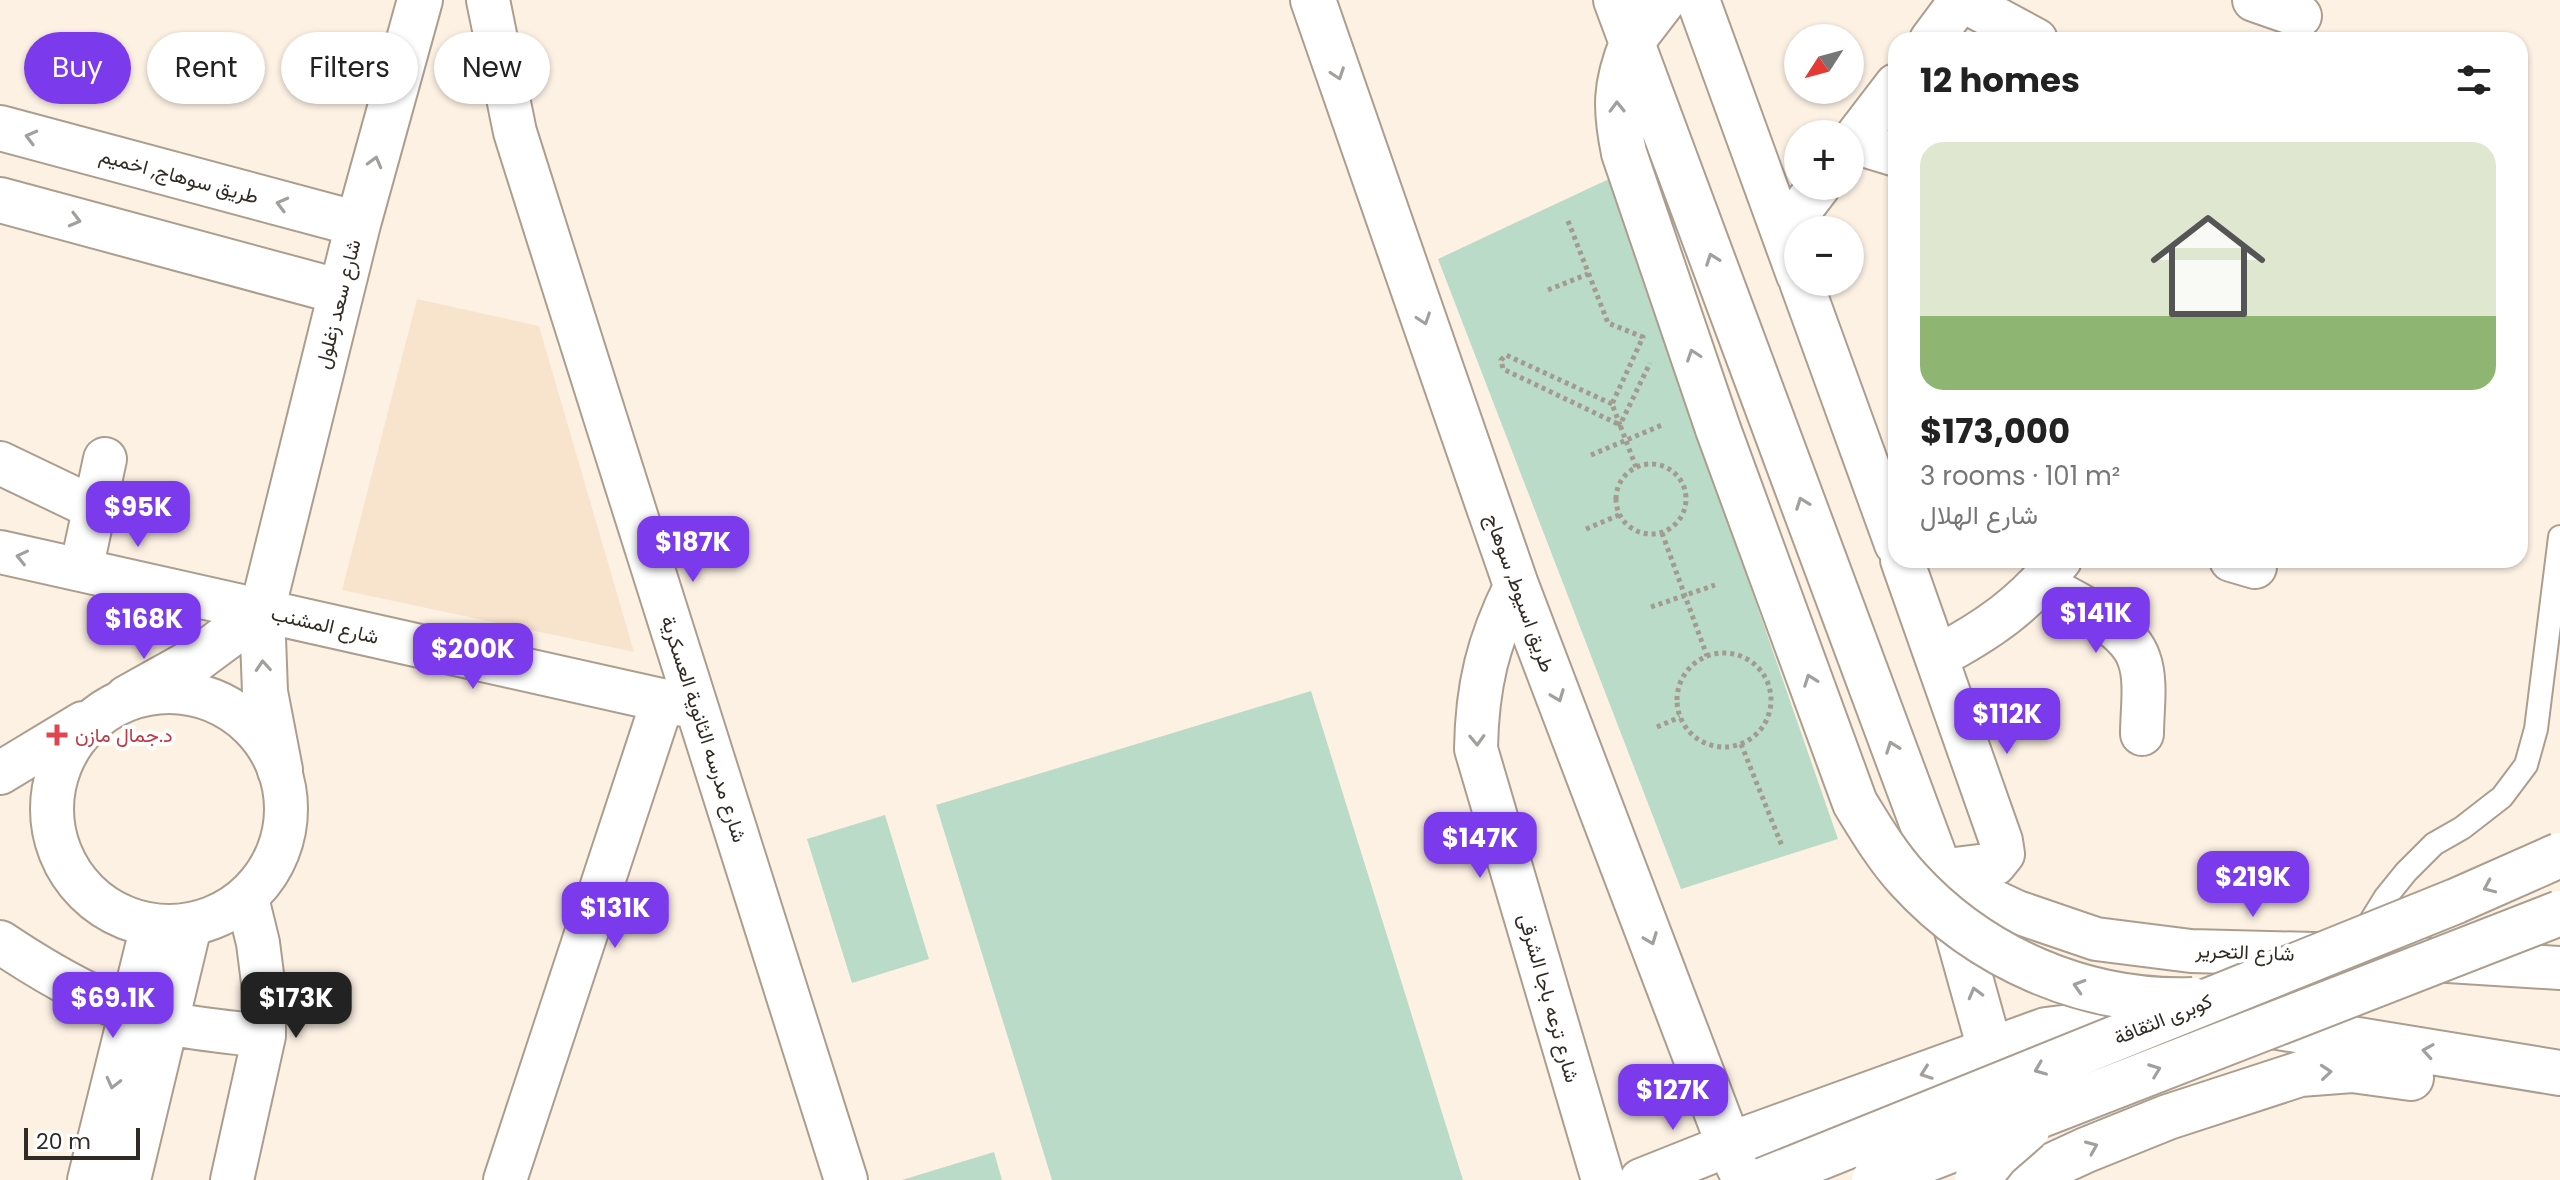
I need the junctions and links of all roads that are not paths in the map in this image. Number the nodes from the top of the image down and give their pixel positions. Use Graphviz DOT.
graph roads {
  1 [pos="420,0"];
  2 [pos="488,0"];
  3 [pos="1313,0"];
  4 [pos="1616,0"];
  5 [pos="1665,0"];
  6 [pos="1698,0"];
  7 [pos="1961,0"];
  8 [pos="2254,0"];
  9 [pos="2300,16"];
  10 [pos="1937,32"];
  11 [pos="2021,32"];
  12 [pos="1632,43"];
  13 [pos="1888,95"];
  14 [pos="1864,127"];
  15 [pos="0,128"];
  16 [pos="1864,147"];
  17 [pos="1888,153"];
  18 [pos="0,200"];
  19 [pos="1808,200"];
  20 [pos="358,224"];
  21 [pos="1783,233"];
  22 [pos="341,292"];
  23 [pos="1806,296"];
  24 [pos="105,459"];
  25 [pos="0,463"];
  26 [pos="94,508"];
  27 [pos="1888,522"];
  28 [pos="2560,537"];
  29 [pos="0,552"];
  30 [pos="1905,568"];
  31 [pos="81,570"];
  32 [pos="2051,572"];
  33 [pos="1516,585"];
  34 [pos="262,611"];
  35 [pos="1937,657"];
  36 [pos="680,704"];
  37 [pos="112,706"];
  38 [pos="2142,734"];
  39 [pos="280,770"];
  40 [pos="0,773"];
  41 [pos="2560,855"];
  42 [pos="1940,874"];
  43 [pos="247,898"];
  44 [pos="2560,913"];
  45 [pos="171,926"];
  46 [pos="0,942"];
  47 [pos="2353,955"];
  48 [pos="2560,968"];
  49 [pos="2211,1000"];
  50 [pos="149,1017"];
  51 [pos="264,1036"];
  52 [pos="1990,1049"];
  53 [pos="2560,1073"];
  54 [pos="2560,1098"];
  55 [pos="2055,1110"];
  56 [pos="1737,1162"];
  57 [pos="89,1180"];
  58 [pos="129,1180"];
  59 [pos="232,1180"];
  60 [pos="505,1180"];
  61 [pos="846,1180"];
  62 [pos="1603,1180"];
  63 [pos="1641,1180"];
  64 [pos="1764,1180"];
  65 [pos="1874,1180"];
  66 [pos="1977,1180"];
  67 [pos="2006,1180"];
  68 [pos="2021,1180"];
  20 -- 1 [label="main road, شارع سعد زغلول, one-way"];
  2 -- 36 [label="street, شارع مدرسه الثانوية العسكرية"];
  3 -- 33 [label="main road, طريق اسيوط, سوهاج, one-way"];
  4 -- 12 [label="main road"];
  5 -- 12 [label="street"];
  6 -- 21 [label="street"];
  7 -- 10 [label="street"];
  7 -- 11 [label="street"];
  8 -- 9 [label="street"];
  42 -- 12 [label="main road, one-way"];
  49 -- 12 [label="main road, one-way, bridge"];
  13 -- 14 [label="street"];
  20 -- 15 [label="main road, طريق سوهاج, اخميم, one-way"];
  16 -- 17 [label="street"];
  18 -- 22 [label="main road, one-way"];
  19 -- 21 [label="street"];
  20 -- 22 [label="main road, شارع سعد زغلول"];
  22 -- 34 [label="main road, شارع سعد زغلول"];
  23 -- 27 [label="street"];
  24 -- 26 [label="street"];
  25 -- 26 [label="street"];
  26 -- 31 [label="street"];
  28 -- 47 [label="lane"];
  31 -- 29 [label="street, شارع المشنب, one-way"];
  30 -- 35 [label="street"];
  31 -- 34 [label="street, شارع المشنب"];
  32 -- 35 [label="street"];
  32 -- 38 [label="street"];
  33 -- 56 [label="main road, طريق اسيوط, سوهاج, one-way"];
  33 -- 62 [label="street, شارع ترعه باجا الشرقى, one-way"];
  34 -- 36 [label="street, شارع المشنب"];
  34 -- 37 [label="main road"];
  39 -- 34 [label="main road, شارع سعد زغلول, one-way"];
  35 -- 42 [label="street"];
  36 -- 60 [label="street"];
  36 -- 61 [label="street, شارع مدرسه الثانوية العسكرية"];
  37 -- 39 [label="street"];
  37 -- 40 [label="street"];
  37 -- 45 [label="street"];
  39 -- 43 [label="street"];
  41 -- 49 [label="main road, كوبرى الثقافة, one-way, bridge"];
  42 -- 47 [label="street, شارع التحرير"];
  52 -- 42 [label="main road, one-way"];
  43 -- 45 [label="street"];
  43 -- 51 [label="street"];
  55 -- 44 [label="main road, one-way, bridge"];
  45 -- 50 [label="street"];
  46 -- 50 [label="street"];
  47 -- 48 [label="street, شارع التحرير"];
  49 -- 64 [label="main road, كوبرى الثقافة, one-way, bridge"];
  50 -- 51 [label="street"];
  50 -- 57 [label="street, one-way"];
  50 -- 58 [label="street"];
  51 -- 59 [label="street"];
  53 -- 52 [label="main road, one-way"];
  52 -- 56 [label="main road, one-way"];
  52 -- 67 [label="main road"];
  68 -- 54 [label="main road, one-way"];
  55 -- 65 [label="main road, bridge"];
  55 -- 66 [label="main road, bridge"];
  56 -- 63 [label="street"];
}
